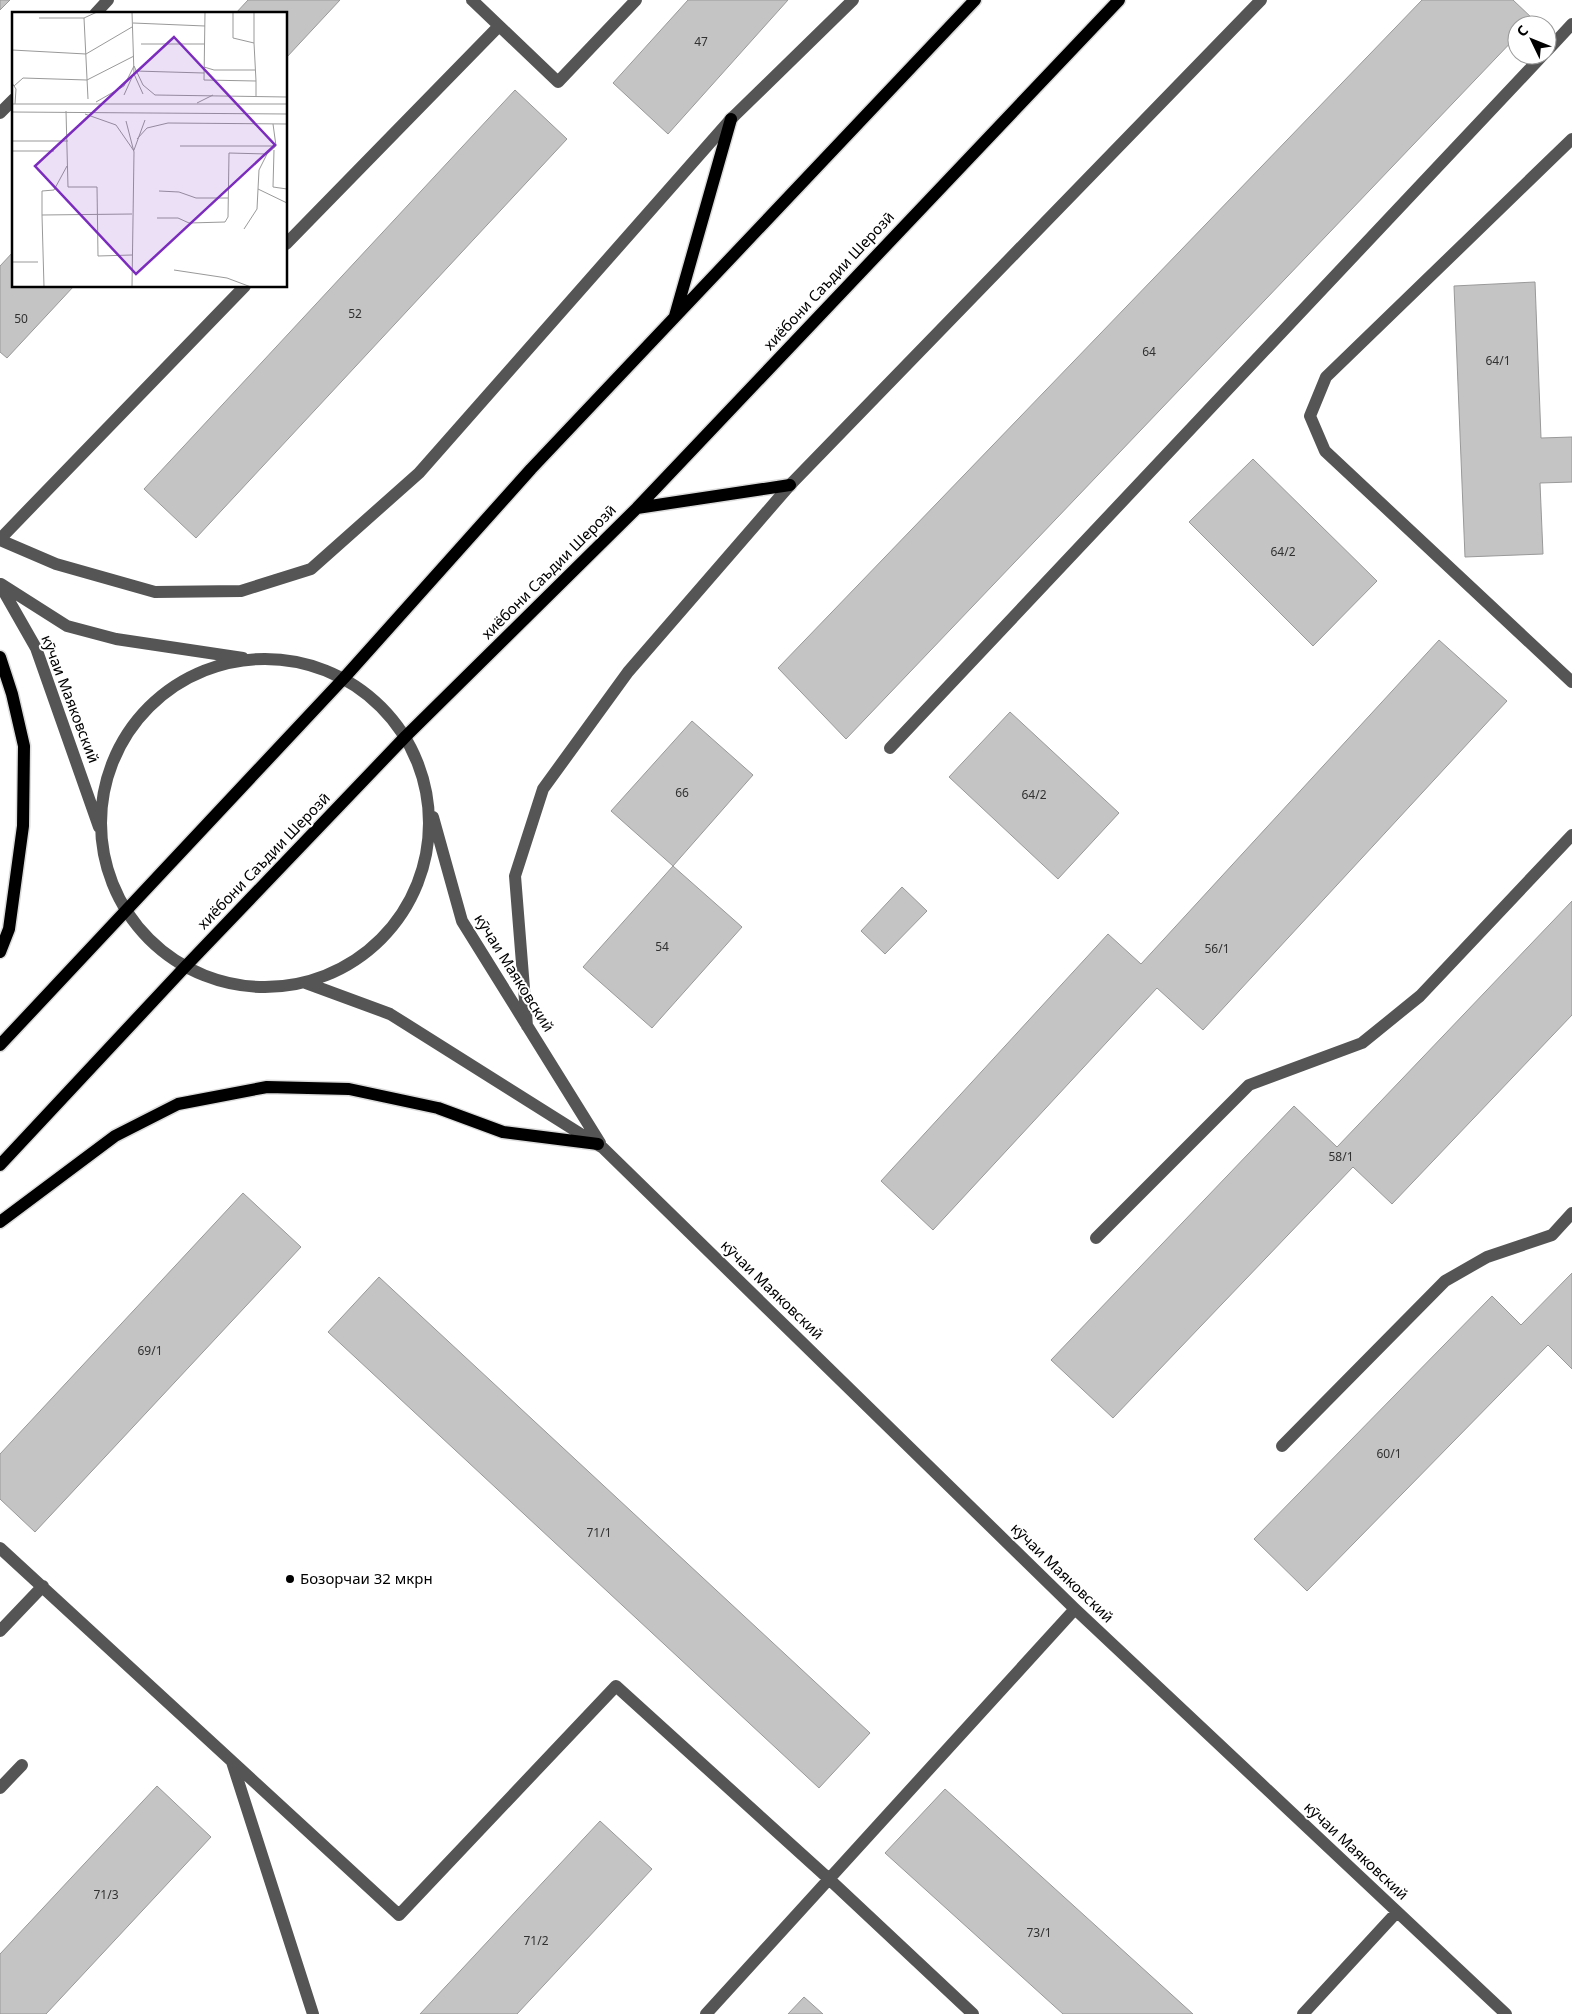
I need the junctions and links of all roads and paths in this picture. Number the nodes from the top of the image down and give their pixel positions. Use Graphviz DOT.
graph roads {
  1 [pos="108,0"];
  2 [pos="472,0"];
  3 [pos="636,0"];
  4 [pos="853,0"];
  5 [pos="975,0"];
  6 [pos="1119,0"];
  7 [pos="1261,0"];
  8 [pos="97,12"];
  9 [pos="1572,24"];
  10 [pos="498,26"];
  11 [pos="1557,40"];
  12 [pos="1534,65"];
  13 [pos="12,101"];
  14 [pos="0,113"];
  15 [pos="731,119"];
  16 [pos="1572,139"];
  17 [pos="288,242"];
  18 [pos="243,288"];
  19 [pos="674,320"];
  20 [pos="790,485"];
  21 [pos="637,508"];
  22 [pos="0,539"];
  23 [pos="0,584"];
  24 [pos="0,658"];
  25 [pos="248,659"];
  26 [pos="344,678"];
  27 [pos="1572,682"];
  28 [pos="406,736"];
  29 [pos="890,748"];
  30 [pos="429,802"];
  31 [pos="100,830"];
  32 [pos="1572,835"];
  33 [pos="125,910"];
  34 [pos="0,952"];
  35 [pos="184,968"];
  36 [pos="306,983"];
  37 [pos="527,1026"];
  38 [pos="0,1045"];
  39 [pos="600,1146"];
  40 [pos="0,1166"];
  41 [pos="1572,1213"];
  42 [pos="0,1222"];
  43 [pos="1096,1238"];
  44 [pos="1282,1446"];
  45 [pos="0,1548"];
  46 [pos="43,1586"];
  47 [pos="1075,1609"];
  48 [pos="0,1631"];
  49 [pos="231,1760"];
  50 [pos="22,1765"];
  51 [pos="0,1788"];
  52 [pos="829,1880"];
  53 [pos="1397,1912"];
  54 [pos="313,2014"];
  55 [pos="706,2014"];
  56 [pos="973,2014"];
  57 [pos="1303,2014"];
  58 [pos="1506,2014"];
  1 -- 8 [label="street"];
  2 -- 10 [label="street"];
  3 -- 10 [label="street"];
  4 -- 15 [label="street"];
  5 -- 19 [label="main road"];
  6 -- 21 [label="main road, хиёбони Саъдии Шерозӣ"];
  7 -- 20 [label="street"];
  9 -- 11 [label="street"];
  10 -- 17 [label="street"];
  12 -- 29 [label="street"];
  13 -- 14 [label="street"];
  15 -- 19 [label="main road"];
  15 -- 22 [label="street"];
  16 -- 27 [label="street"];
  18 -- 22 [label="street"];
  19 -- 26 [label="main road"];
  20 -- 21 [label="main road"];
  20 -- 37 [label="street"];
  21 -- 28 [label="main road, хиёбони Саъдии Шерозӣ"];
  23 -- 25 [label="street, кӯчаи Маяковский"];
  23 -- 31 [label="street, кӯчаи Маяковский"];
  24 -- 34 [label="main road"];
  25 -- 26 [label="street, кӯчаи Маяковский"];
  25 -- 31 [label="street, кӯчаи Маяковский"];
  26 -- 28 [label="street, кӯчаи Маяковский"];
  26 -- 33 [label="main road"];
  28 -- 30 [label="street, кӯчаи Маяковский"];
  28 -- 35 [label="main road, хиёбони Саъдии Шерозӣ"];
  30 -- 36 [label="street, кӯчаи Маяковский"];
  30 -- 37 [label="street, кӯчаи Маяковский"];
  31 -- 33 [label="street, кӯчаи Маяковский"];
  32 -- 43 [label="street"];
  33 -- 35 [label="street, кӯчаи Маяковский"];
  33 -- 38 [label="main road"];
  35 -- 36 [label="street, кӯчаи Маяковский"];
  35 -- 40 [label="main road, хиёбони Саъдии Шерозӣ"];
  36 -- 39 [label="street, кӯчаи Маяковский"];
  37 -- 39 [label="street, кӯчаи Маяковский"];
  39 -- 42 [label="main road"];
  39 -- 47 [label="street, кӯчаи Маяковский"];
  41 -- 44 [label="street"];
  45 -- 46 [label="street"];
  46 -- 48 [label="street"];
  46 -- 49 [label="street"];
  47 -- 52 [label="street"];
  47 -- 53 [label="street, кӯчаи Маяковский"];
  49 -- 52 [label="street"];
  49 -- 54 [label="street"];
  50 -- 51 [label="street"];
  52 -- 55 [label="street"];
  52 -- 56 [label="street"];
  53 -- 57 [label="street"];
  53 -- 58 [label="street, кӯчаи Маяковский"];
}
